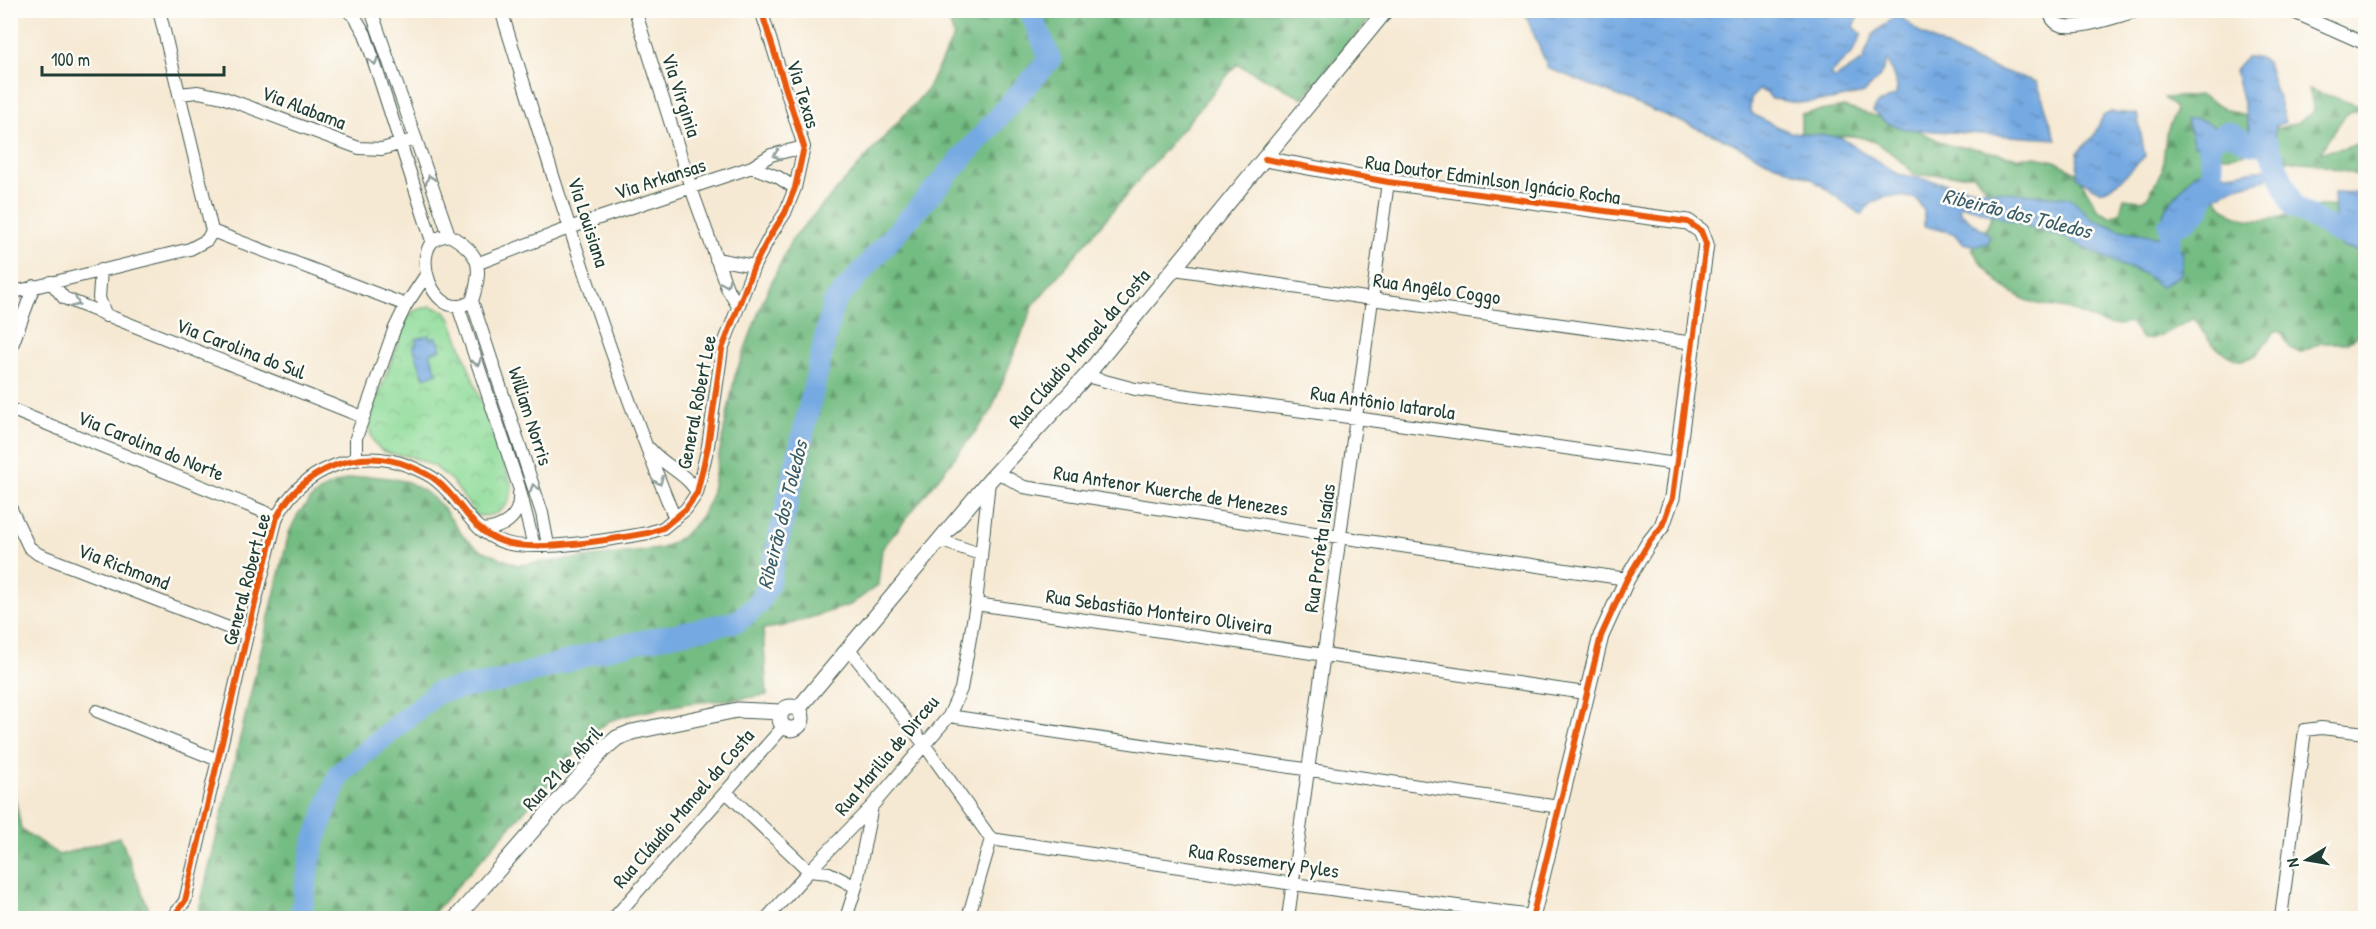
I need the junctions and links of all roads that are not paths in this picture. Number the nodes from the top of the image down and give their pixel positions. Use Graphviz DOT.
graph roads {
  1 [pos="159,10"];
  2 [pos="347,10"];
  3 [pos="371,10"];
  4 [pos="501,10"];
  5 [pos="635,10"];
  6 [pos="761,10"];
  7 [pos="1386,10"];
  8 [pos="2049,10"];
  9 [pos="2140,10"];
  10 [pos="2289,10"];
  11 [pos="2366,44"];
  12 [pos="179,94"];
  13 [pos="416,139"];
  14 [pos="402,144"];
  15 [pos="804,147"];
  16 [pos="1264,159"];
  17 [pos="752,167"];
  18 [pos="1388,182"];
  19 [pos="691,188"];
  20 [pos="795,189"];
  21 [pos="569,228"];
  22 [pos="212,231"];
  23 [pos="449,235"];
  24 [pos="432,241"];
  25 [pos="716,259"];
  26 [pos="479,263"];
  27 [pos="754,266"];
  28 [pos="1175,269"];
  29 [pos="101,270"];
  30 [pos="426,275"];
  31 [pos="51,282"];
  32 [pos="34,286"];
  33 [pos="10,292"];
  34 [pos="434,292"];
  35 [pos="1372,299"];
  36 [pos="472,301"];
  37 [pos="406,305"];
  38 [pos="458,306"];
  39 [pos="738,306"];
  40 [pos="10,310"];
  41 [pos="106,316"];
  42 [pos="20,323"];
  43 [pos="1694,343"];
  44 [pos="10,351"];
  45 [pos="1086,376"];
  46 [pos="10,409"];
  47 [pos="363,417"];
  48 [pos="1356,418"];
  49 [pos="645,444"];
  50 [pos="356,459"];
  51 [pos="1676,464"];
  52 [pos="993,477"];
  53 [pos="519,487"];
  54 [pos="698,493"];
  55 [pos="10,507"];
  56 [pos="277,517"];
  57 [pos="675,519"];
  58 [pos="481,530"];
  59 [pos="1340,537"];
  60 [pos="939,540"];
  61 [pos="548,545"];
  62 [pos="534,546"];
  63 [pos="980,554"];
  64 [pos="1627,579"];
  65 [pos="975,604"];
  66 [pos="247,635"];
  67 [pos="849,649"];
  68 [pos="1324,655"];
  69 [pos="1585,693"];
  70 [pos="97,711"];
  71 [pos="949,716"];
  72 [pos="782,720"];
  73 [pos="2366,733"];
  74 [pos="924,744"];
  75 [pos="218,759"];
  76 [pos="1309,769"];
  77 [pos="726,792"];
  78 [pos="872,806"];
  79 [pos="1559,807"];
  80 [pos="853,825"];
  81 [pos="866,834"];
  82 [pos="990,839"];
  83 [pos="809,871"];
  84 [pos="1293,884"];
  85 [pos="856,886"];
  86 [pos="176,913"];
  87 [pos="461,917"];
  88 [pos="1532,917"];
  89 [pos="614,918"];
  90 [pos="767,918"];
  91 [pos="846,918"];
  92 [pos="968,918"];
  93 [pos="1288,918"];
  94 [pos="2281,918"];
  1 -- 12 [label="street"];
  2 -- 14 [label="street, one-way"];
  3 -- 13 [label="street"];
  4 -- 21 [label="street, Via Louisiana"];
  5 -- 19 [label="street, Via Virginia"];
  6 -- 15 [label="street, Via Texas"];
  7 -- 16 [label="street, Rua Cláudio Manoel da Costa"];
  8 -- 9 [label="street"];
  10 -- 11 [label="street"];
  12 -- 14 [label="street, Via Alabama"];
  12 -- 22 [label="street"];
  13 -- 14 [label="street, Via Alabama"];
  23 -- 13 [label="street, one-way"];
  14 -- 24 [label="street"];
  15 -- 17 [label="street, Via Arkansas, one-way"];
  15 -- 20 [label="street, Via Texas"];
  16 -- 18 [label="street, Rua Doutor Edminlson Ignácio Rocha"];
  16 -- 28 [label="street, Rua Cláudio Manoel da Costa"];
  17 -- 19 [label="street, Via Arkansas"];
  17 -- 20 [label="street"];
  18 -- 35 [label="street, Rua Profeta Isaías"];
  18 -- 43 [label="street, Rua Doutor Edminlson Ignácio Rocha"];
  19 -- 21 [label="street, Via Arkansas"];
  19 -- 25 [label="street, Via Virginia"];
  20 -- 27 [label="street, General Robert Lee"];
  21 -- 26 [label="street, Via Arkansas"];
  21 -- 49 [label="street, Via Louisiana"];
  22 -- 29 [label="street"];
  22 -- 37 [label="street"];
  23 -- 24 [label="street"];
  23 -- 26 [label="street"];
  24 -- 30 [label="street"];
  25 -- 27 [label="street"];
  25 -- 39 [label="street, Via Virginia, one-way"];
  26 -- 36 [label="street"];
  27 -- 39 [label="street, General Robert Lee"];
  28 -- 35 [label="street, Rua Angêlo Coggo"];
  28 -- 45 [label="street, Rua Cláudio Manoel da Costa"];
  29 -- 31 [label="street"];
  29 -- 41 [label="street"];
  30 -- 34 [label="street"];
  30 -- 37 [label="street"];
  31 -- 32 [label="street"];
  31 -- 41 [label="street, Via Carolina do Sul, one-way"];
  32 -- 33 [label="street"];
  32 -- 42 [label="street"];
  34 -- 37 [label="street"];
  34 -- 38 [label="street"];
  35 -- 43 [label="street, Rua Angêlo Coggo"];
  35 -- 48 [label="street, Rua Profeta Isaías"];
  36 -- 38 [label="street"];
  61 -- 36 [label="street, William Norris, one-way"];
  37 -- 47 [label="street"];
  38 -- 53 [label="street, William Norris, one-way"];
  39 -- 54 [label="street, General Robert Lee"];
  40 -- 42 [label="street"];
  41 -- 47 [label="street, Via Carolina do Sul"];
  42 -- 44 [label="street"];
  43 -- 51 [label="street"];
  45 -- 48 [label="street, Rua Antônio Iatarola"];
  45 -- 52 [label="street, Rua Cláudio Manoel da Costa"];
  46 -- 56 [label="street, Via Carolina do Norte"];
  47 -- 50 [label="street"];
  48 -- 51 [label="street, Rua Antônio Iatarola"];
  48 -- 59 [label="street, Rua Profeta Isaías"];
  49 -- 54 [label="street, Via Louisiana"];
  49 -- 57 [label="street, Via Louisiana, one-way"];
  50 -- 56 [label="street, General Robert Lee"];
  50 -- 58 [label="street, General Robert Lee"];
  51 -- 64 [label="street"];
  52 -- 59 [label="street, Rua Antenor Kuerche de Menezes"];
  52 -- 60 [label="street, Rua Cláudio Manoel da Costa"];
  52 -- 63 [label="street, Rua Marilia de Dirceu"];
  53 -- 58 [label="street"];
  53 -- 62 [label="street, William Norris"];
  54 -- 57 [label="street, General Robert Lee"];
  55 -- 66 [label="street, Via Richmond"];
  56 -- 66 [label="street, General Robert Lee"];
  57 -- 61 [label="street, General Robert Lee"];
  58 -- 62 [label="street, General Robert Lee"];
  59 -- 64 [label="street, Rua Antenor Kuerche de Menezes"];
  59 -- 68 [label="street, Rua Profeta Isaías"];
  60 -- 63 [label="street"];
  60 -- 67 [label="street, Rua Cláudio Manoel da Costa"];
  61 -- 62 [label="street, General Robert Lee"];
  63 -- 65 [label="street, Rua Marilia de Dirceu"];
  64 -- 69 [label="street"];
  65 -- 68 [label="street, Rua Sebastião Monteiro Oliveira"];
  65 -- 71 [label="street, Rua Marilia de Dirceu"];
  66 -- 75 [label="street, General Robert Lee"];
  67 -- 72 [label="street, Rua Cláudio Manoel da Costa"];
  67 -- 74 [label="street"];
  68 -- 69 [label="street, Rua Sebastião Monteiro Oliveira"];
  68 -- 76 [label="street, Rua Profeta Isaías"];
  69 -- 79 [label="street"];
  70 -- 75 [label="street"];
  71 -- 74 [label="street, Rua Marilia de Dirceu"];
  71 -- 76 [label="street"];
  72 -- 77 [label="street, Rua Cláudio Manoel da Costa"];
  72 -- 87 [label="street, Rua 21 de Abril"];
  73 -- 94 [label="street"];
  74 -- 78 [label="street, Rua Marilia de Dirceu"];
  74 -- 82 [label="street"];
  75 -- 86 [label="street, General Robert Lee"];
  76 -- 79 [label="street"];
  76 -- 84 [label="street, Rua Profeta Isaías"];
  77 -- 83 [label="street"];
  77 -- 89 [label="street, Rua Cláudio Manoel da Costa"];
  78 -- 80 [label="street, Rua Marilia de Dirceu"];
  78 -- 81 [label="street"];
  79 -- 88 [label="street"];
  80 -- 81 [label="street"];
  80 -- 83 [label="street, Rua Marilia de Dirceu"];
  81 -- 85 [label="street"];
  82 -- 84 [label="street, Rua Rossemery Pyles"];
  82 -- 92 [label="street"];
  83 -- 85 [label="street"];
  83 -- 90 [label="street, Rua Marilia de Dirceu"];
  84 -- 88 [label="street, Rua Rossemery Pyles"];
  84 -- 93 [label="street, Rua Profeta Isaías"];
  85 -- 91 [label="street"];
}
